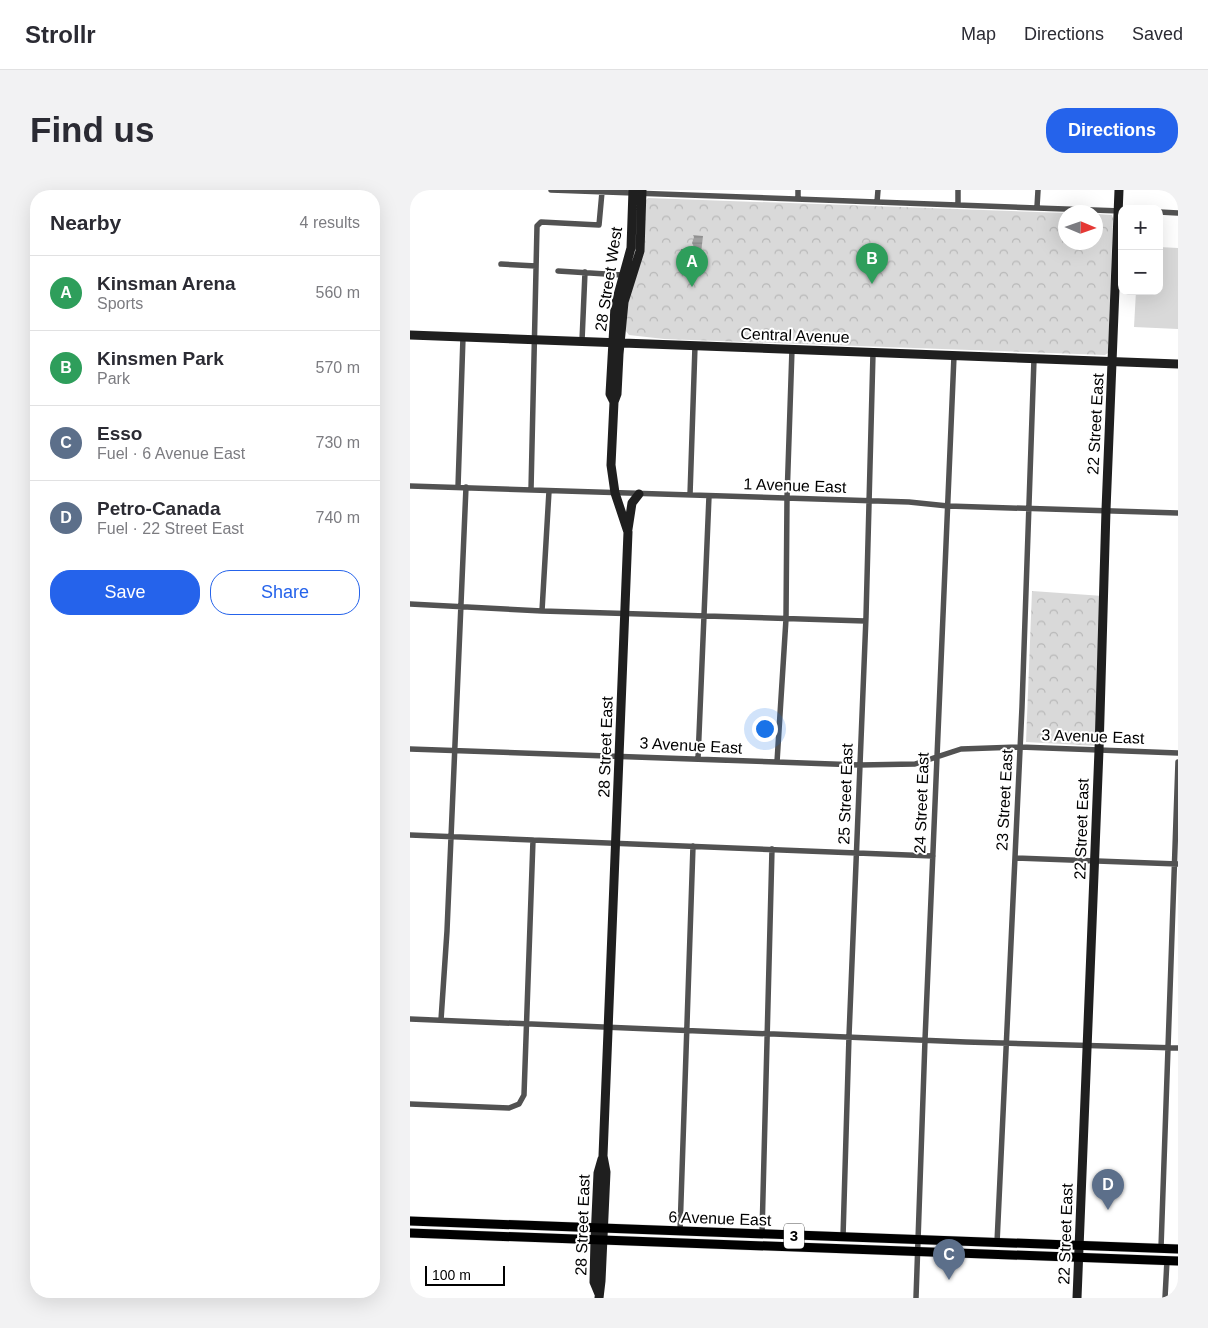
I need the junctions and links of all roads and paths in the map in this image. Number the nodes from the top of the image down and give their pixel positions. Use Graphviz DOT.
graph roads {
  1 [pos="551,190"];
  2 [pos="560,190"];
  3 [pos="798,190"];
  4 [pos="878,190"];
  5 [pos="958,190"];
  6 [pos="1038,190"];
  7 [pos="1119,190"];
  8 [pos="602,192"];
  9 [pos="637,192"];
  10 [pos="718,193"];
  11 [pos="798,199"];
  12 [pos="877,202"];
  13 [pos="958,204"];
  14 [pos="1120,205"];
  15 [pos="1037,207"];
  16 [pos="1118,211"];
  17 [pos="1163,212"];
  18 [pos="1178,213"];
  19 [pos="1118,250"];
  20 [pos="500,264"];
  21 [pos="536,266"];
  22 [pos="558,271"];
  23 [pos="585,272"];
  24 [pos="622,275"];
  25 [pos="410,335"];
  26 [pos="463,337"];
  27 [pos="535,340"];
  28 [pos="582,341"];
  29 [pos="617,343"];
  30 [pos="695,346"];
  31 [pos="792,349"];
  32 [pos="873,353"];
  33 [pos="954,356"];
  34 [pos="1034,359"];
  35 [pos="1113,361"];
  36 [pos="1178,364"];
  37 [pos="410,486"];
  38 [pos="458,487"];
  39 [pos="466,487"];
  40 [pos="531,490"];
  41 [pos="549,491"];
  42 [pos="616,493"];
  43 [pos="639,494"];
  44 [pos="690,495"];
  45 [pos="709,496"];
  46 [pos="787,498"];
  47 [pos="868,501"];
  48 [pos="948,506"];
  49 [pos="1029,509"];
  50 [pos="1106,510"];
  51 [pos="1178,513"];
  52 [pos="628,532"];
  53 [pos="410,604"];
  54 [pos="459,607"];
  55 [pos="542,611"];
  56 [pos="625,613"];
  57 [pos="703,615"];
  58 [pos="786,619"];
  59 [pos="865,621"];
  60 [pos="1020,747"];
  61 [pos="410,748"];
  62 [pos="454,750"];
  63 [pos="1099,750"];
  64 [pos="1178,753"];
  65 [pos="619,755"];
  66 [pos="937,757"];
  67 [pos="698,759"];
  68 [pos="777,762"];
  69 [pos="1178,762"];
  70 [pos="860,765"];
  71 [pos="410,835"];
  72 [pos="450,837"];
  73 [pos="533,840"];
  74 [pos="616,843"];
  75 [pos="693,846"];
  76 [pos="772,849"];
  77 [pos="856,853"];
  78 [pos="933,856"];
  79 [pos="1015,858"];
  80 [pos="1094,861"];
  81 [pos="1176,864"];
  82 [pos="410,1019"];
  83 [pos="441,1020"];
  84 [pos="527,1023"];
  85 [pos="608,1026"];
  86 [pos="687,1030"];
  87 [pos="766,1034"];
  88 [pos="849,1036"];
  89 [pos="925,1040"];
  90 [pos="1006,1043"];
  91 [pos="1087,1045"];
  92 [pos="1168,1048"];
  93 [pos="1178,1048"];
  94 [pos="410,1104"];
  95 [pos="410,1221"];
  96 [pos="599,1227"];
  97 [pos="680,1231"];
  98 [pos="410,1233"];
  99 [pos="762,1234"];
  100 [pos="843,1237"];
  101 [pos="599,1240"];
  102 [pos="919,1240"];
  103 [pos="997,1243"];
  104 [pos="1079,1246"];
  105 [pos="1161,1248"];
  106 [pos="1178,1249"];
  107 [pos="919,1252"];
  108 [pos="1079,1258"];
  109 [pos="1167,1260"];
  110 [pos="1178,1261"];
  111 [pos="599,1296"];
  112 [pos="916,1298"];
  113 [pos="1077,1298"];
  114 [pos="1165,1298"];
  1 -- 2 [label="street"];
  2 -- 8 [label="street"];
  3 -- 11 [label="street"];
  4 -- 12 [label="street"];
  5 -- 13 [label="street"];
  6 -- 15 [label="street"];
  7 -- 14 [label="street, 22 Street East"];
  8 -- 9 [label="street"];
  8 -- 21 [label="street"];
  9 -- 10 [label="street"];
  9 -- 24 [label="street, 28 Street West"];
  9 -- 29 [label="street, 28 Street West"];
  10 -- 11 [label="street"];
  11 -- 12 [label="street"];
  12 -- 13 [label="street"];
  13 -- 15 [label="street"];
  15 -- 16 [label="street"];
  17 -- 18 [label="street"];
  19 -- 35 [label="street, 22 Street East"];
  20 -- 21 [label="street"];
  21 -- 27 [label="street"];
  22 -- 23 [label="street"];
  23 -- 24 [label="street"];
  23 -- 28 [label="street"];
  24 -- 29 [label="street, 28 Street West"];
  25 -- 26 [label="street, Central Avenue"];
  26 -- 27 [label="street, Central Avenue"];
  26 -- 38 [label="street"];
  27 -- 28 [label="street, Central Avenue"];
  27 -- 40 [label="street"];
  28 -- 29 [label="street, Central Avenue"];
  29 -- 30 [label="street, Central Avenue"];
  29 -- 42 [label="street, 28 Street East"];
  30 -- 31 [label="street, Central Avenue"];
  30 -- 44 [label="street"];
  31 -- 32 [label="street, Central Avenue"];
  31 -- 46 [label="street"];
  32 -- 33 [label="street, Central Avenue"];
  32 -- 47 [label="street, 25 Street East"];
  33 -- 34 [label="street, Central Avenue"];
  33 -- 48 [label="street, 24 Street East"];
  34 -- 35 [label="street, Central Avenue"];
  34 -- 49 [label="street, 23 Street East"];
  35 -- 36 [label="street, Central Avenue"];
  35 -- 50 [label="street, 22 Street East"];
  37 -- 38 [label="street, 1 Avenue East"];
  38 -- 39 [label="street, 1 Avenue East"];
  39 -- 40 [label="street, 1 Avenue East"];
  39 -- 54 [label="street"];
  40 -- 41 [label="street, 1 Avenue East"];
  41 -- 42 [label="street, 1 Avenue East"];
  41 -- 55 [label="street"];
  42 -- 43 [label="street, 1 Avenue East"];
  42 -- 52 [label="street, 28 Street East"];
  43 -- 44 [label="street, 1 Avenue East"];
  43 -- 52 [label="street"];
  44 -- 45 [label="street, 1 Avenue East"];
  45 -- 46 [label="street, 1 Avenue East"];
  45 -- 57 [label="street"];
  46 -- 47 [label="street, 1 Avenue East"];
  46 -- 58 [label="street"];
  47 -- 48 [label="street, 1 Avenue East"];
  47 -- 59 [label="street, 25 Street East"];
  48 -- 49 [label="street, 1 Avenue East"];
  48 -- 66 [label="street, 24 Street East"];
  49 -- 50 [label="street, 1 Avenue East"];
  49 -- 60 [label="street, 23 Street East"];
  50 -- 51 [label="street, 1 Avenue East"];
  50 -- 63 [label="street, 22 Street East"];
  52 -- 56 [label="street, 28 Street East"];
  53 -- 54 [label="street"];
  54 -- 55 [label="street"];
  54 -- 62 [label="street"];
  55 -- 56 [label="street"];
  56 -- 57 [label="street"];
  56 -- 65 [label="street, 28 Street East"];
  57 -- 58 [label="street"];
  57 -- 67 [label="street"];
  58 -- 59 [label="street"];
  58 -- 68 [label="street"];
  59 -- 70 [label="street, 25 Street East"];
  60 -- 63 [label="street, 3 Avenue East"];
  60 -- 66 [label="street, 3 Avenue East"];
  60 -- 79 [label="street, 23 Street East"];
  61 -- 62 [label="street, 3 Avenue East"];
  62 -- 65 [label="street, 3 Avenue East"];
  62 -- 72 [label="street"];
  63 -- 64 [label="street, 3 Avenue East"];
  63 -- 80 [label="street, 22 Street East"];
  65 -- 67 [label="street, 3 Avenue East"];
  65 -- 74 [label="street, 28 Street East"];
  66 -- 70 [label="street, 3 Avenue East"];
  66 -- 78 [label="street, 24 Street East"];
  67 -- 68 [label="street, 3 Avenue East"];
  68 -- 70 [label="street, 3 Avenue East"];
  69 -- 81 [label="street"];
  70 -- 77 [label="street, 25 Street East"];
  71 -- 72 [label="street"];
  72 -- 73 [label="street"];
  72 -- 83 [label="street"];
  73 -- 74 [label="street"];
  73 -- 84 [label="street"];
  74 -- 75 [label="street"];
  74 -- 85 [label="street, 28 Street East"];
  75 -- 76 [label="street"];
  75 -- 86 [label="street"];
  76 -- 77 [label="street"];
  76 -- 87 [label="street"];
  77 -- 78 [label="street"];
  77 -- 88 [label="street, 25 Street East"];
  78 -- 89 [label="street, 24 Street East"];
  79 -- 80 [label="street"];
  79 -- 90 [label="street, 23 Street East"];
  80 -- 81 [label="street"];
  80 -- 91 [label="street, 22 Street East"];
  81 -- 92 [label="street"];
  82 -- 83 [label="street"];
  83 -- 84 [label="street"];
  84 -- 85 [label="street"];
  84 -- 94 [label="street"];
  85 -- 86 [label="street"];
  85 -- 96 [label="street, 28 Street East"];
  86 -- 87 [label="street"];
  86 -- 97 [label="street"];
  87 -- 88 [label="street"];
  87 -- 99 [label="street"];
  88 -- 89 [label="street"];
  88 -- 100 [label="street, 25 Street East"];
  89 -- 90 [label="street"];
  89 -- 102 [label="street, 24 Street East"];
  90 -- 91 [label="street"];
  90 -- 103 [label="street, 23 Street East"];
  91 -- 92 [label="street"];
  91 -- 104 [label="street, 22 Street East"];
  92 -- 93 [label="street"];
  92 -- 105 [label="street"];
  95 -- 96 [label="main road, 6 Avenue East / 3"];
  96 -- 97 [label="main road, 6 Avenue East / 3"];
  96 -- 101 [label="street, 28 Street East"];
  97 -- 99 [label="main road, 6 Avenue East / 3"];
  98 -- 101 [label="main road, 6 Avenue East / 3"];
  99 -- 100 [label="main road, 6 Avenue East / 3"];
  100 -- 102 [label="main road, 6 Avenue East / 3"];
  101 -- 107 [label="main road, 6 Avenue East / 3"];
  101 -- 111 [label="street, 28 Street East"];
  102 -- 103 [label="main road, 6 Avenue East / 3"];
  102 -- 107 [label="street, 24 Street East"];
  103 -- 104 [label="main road, 6 Avenue East / 3"];
  104 -- 105 [label="main road, 6 Avenue East / 3"];
  104 -- 108 [label="street, 22 Street East"];
  105 -- 106 [label="main road, 6 Avenue East / 3"];
  107 -- 108 [label="main road, 6 Avenue East / 3"];
  107 -- 112 [label="street, 24 Street East"];
  108 -- 109 [label="main road, 6 Avenue East / 3"];
  108 -- 113 [label="street, 22 Street East"];
  109 -- 110 [label="main road, 6 Avenue East / 3"];
  109 -- 114 [label="street"];
}
